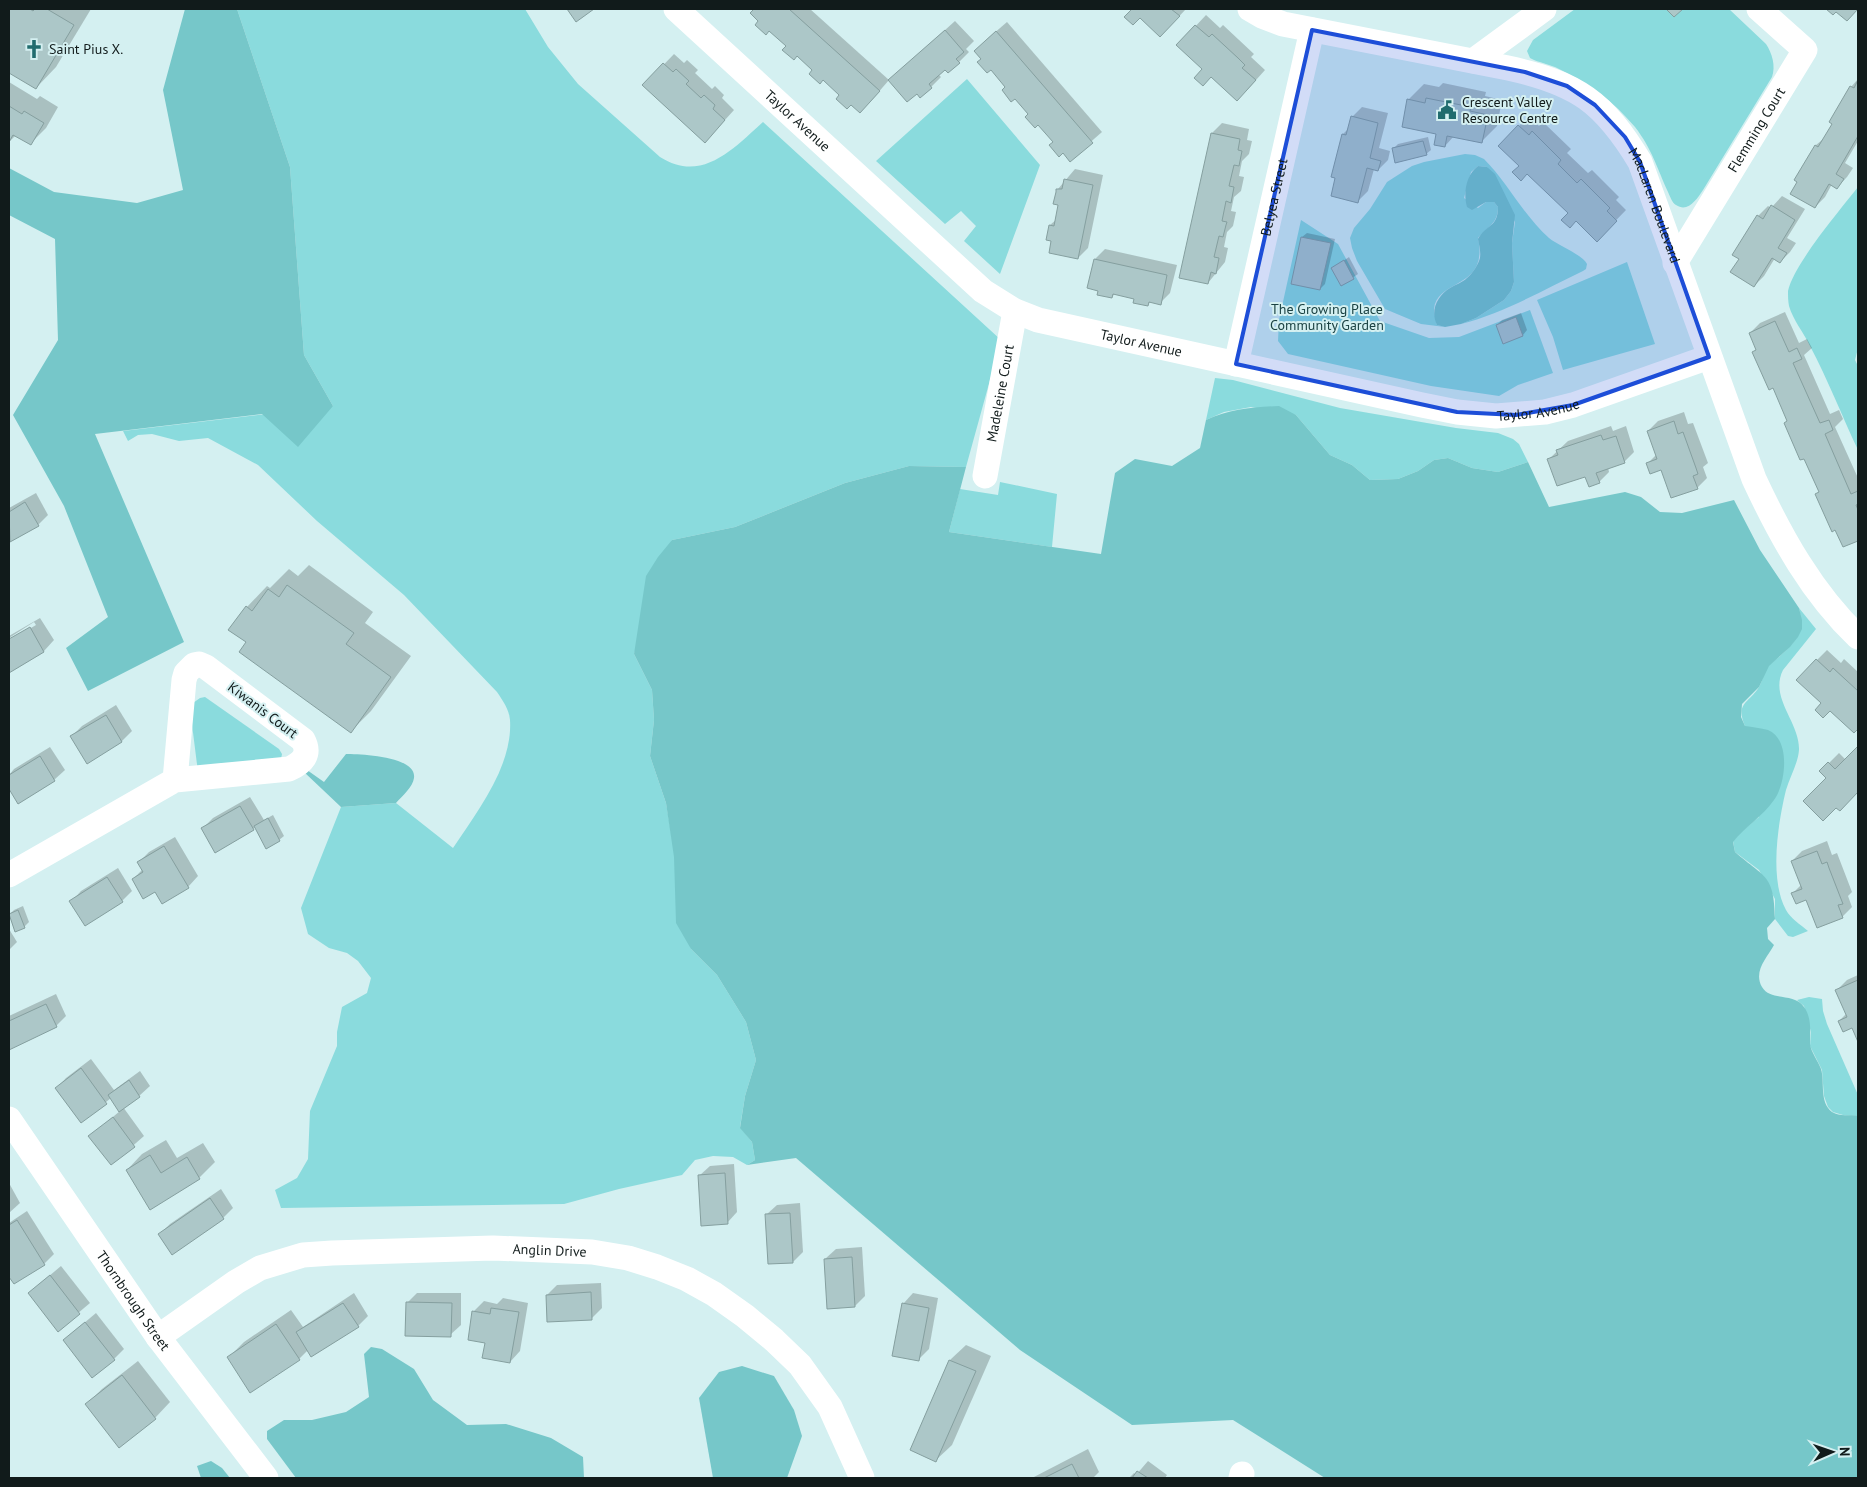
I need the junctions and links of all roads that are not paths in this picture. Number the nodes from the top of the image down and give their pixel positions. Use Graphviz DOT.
graph roads {
  1 [pos="676,9"];
  2 [pos="1250,9"];
  3 [pos="1544,9"];
  4 [pos="1759,9"];
  5 [pos="1312,30"];
  6 [pos="1472,61"];
  7 [pos="1675,263"];
  8 [pos="1015,311"];
  9 [pos="1710,357"];
  10 [pos="1236,364"];
  11 [pos="985,476"];
  12 [pos="1858,637"];
  13 [pos="175,780"];
  14 [pos="9,874"];
  15 [pos="9,1118"];
  16 [pos="158,1337"];
  17 [pos="266,1478"];
  18 [pos="862,1478"];
  1 -- 8 [label="street, Taylor Avenue"];
  2 -- 5 [label="street, MacLaren Boulevard"];
  3 -- 6 [label="street"];
  4 -- 7 [label="street, Flemming Court"];
  5 -- 6 [label="street, MacLaren Boulevard"];
  5 -- 10 [label="street, Belyea Street"];
  6 -- 7 [label="street, MacLaren Boulevard"];
  7 -- 9 [label="street, MacLaren Boulevard"];
  8 -- 10 [label="street, Taylor Avenue"];
  8 -- 11 [label="street, Madeleine Court"];
  9 -- 10 [label="street, Taylor Avenue"];
  9 -- 12 [label="street, MacLaren Boulevard"];
  13 -- 13 [label="street, Kiwanis Court"];
  13 -- 14 [label="street, Kiwanis Court"];
  15 -- 16 [label="street, Thornbrough Street"];
  16 -- 17 [label="street, Thornbrough Street"];
  16 -- 18 [label="street, Anglin Drive"];
}
